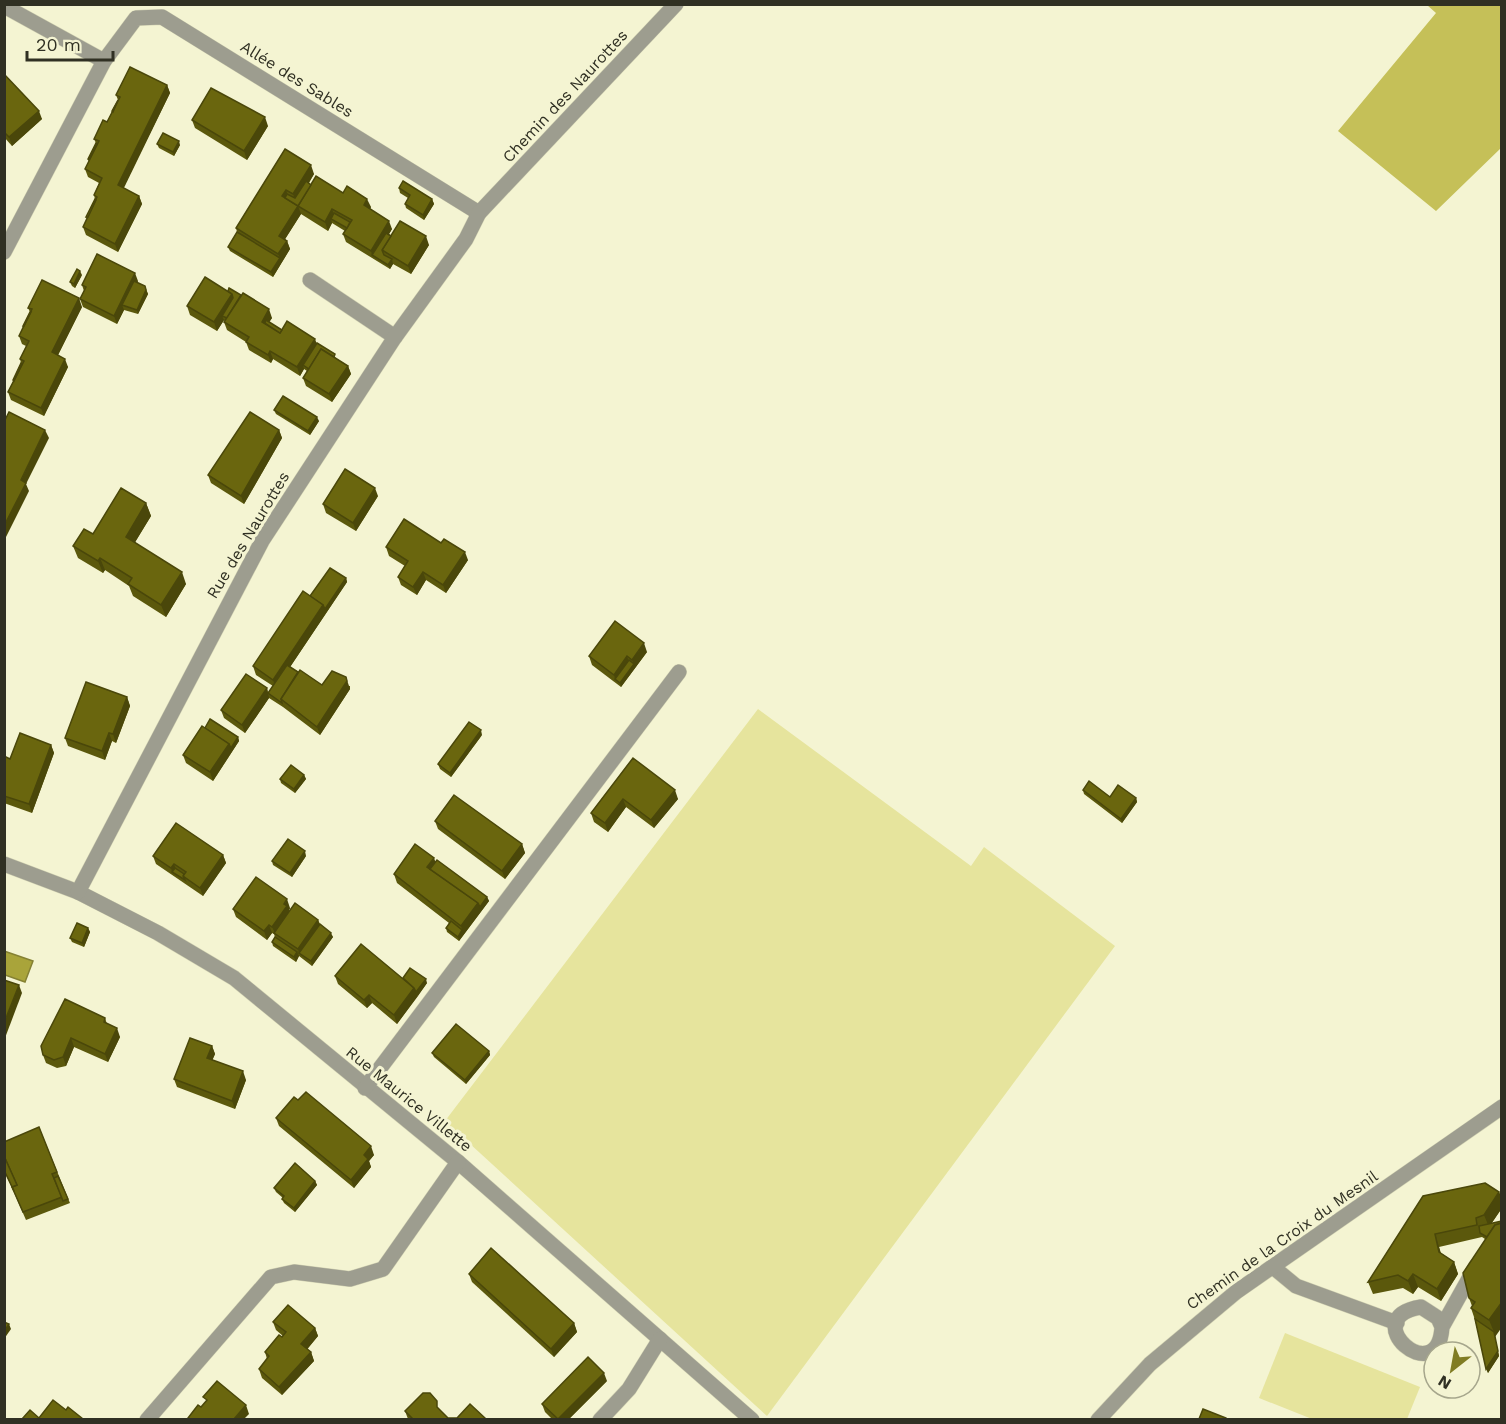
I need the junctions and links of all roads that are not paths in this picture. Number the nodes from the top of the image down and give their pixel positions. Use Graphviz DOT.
graph roads {
  1 [pos="676,4"];
  2 [pos="4,6"];
  3 [pos="105,62"];
  4 [pos="479,213"];
  5 [pos="4,252"];
  6 [pos="310,280"];
  7 [pos="395,338"];
  8 [pos="679,672"];
  9 [pos="4,864"];
  10 [pos="78,892"];
  11 [pos="365,1088"];
  12 [pos="1502,1107"];
  13 [pos="458,1162"];
  14 [pos="1485,1251"];
  15 [pos="1273,1267"];
  16 [pos="1397,1323"];
  17 [pos="1442,1327"];
  18 [pos="660,1339"];
  19 [pos="147,1419"];
  20 [pos="600,1419"];
  21 [pos="752,1419"];
  22 [pos="1098,1419"];
  1 -- 4 [label="street, Chemin des Naurottes"];
  2 -- 3 [label="street"];
  3 -- 4 [label="street, Allée des Sables"];
  3 -- 5 [label="street, Allée des Sables"];
  4 -- 7 [label="street, Rue des Naurottes"];
  6 -- 7 [label="street"];
  7 -- 10 [label="street, Rue des Naurottes"];
  8 -- 11 [label="street"];
  9 -- 10 [label="street, Rue Maurice Villette"];
  10 -- 11 [label="street, Rue Maurice Villette"];
  11 -- 13 [label="street, Rue Maurice Villette"];
  12 -- 15 [label="street, Chemin de la Croix du Mesnil"];
  13 -- 18 [label="street, Rue Maurice Villette"];
  13 -- 19 [label="street"];
  14 -- 17 [label="street"];
  15 -- 16 [label="street"];
  15 -- 22 [label="street, Chemin de la Croix du Mesnil"];
  16 -- 17 [label="street"];
  16 -- 17 [label="street"];
  18 -- 20 [label="street"];
  18 -- 21 [label="street, Rue Maurice Villette"];
}
